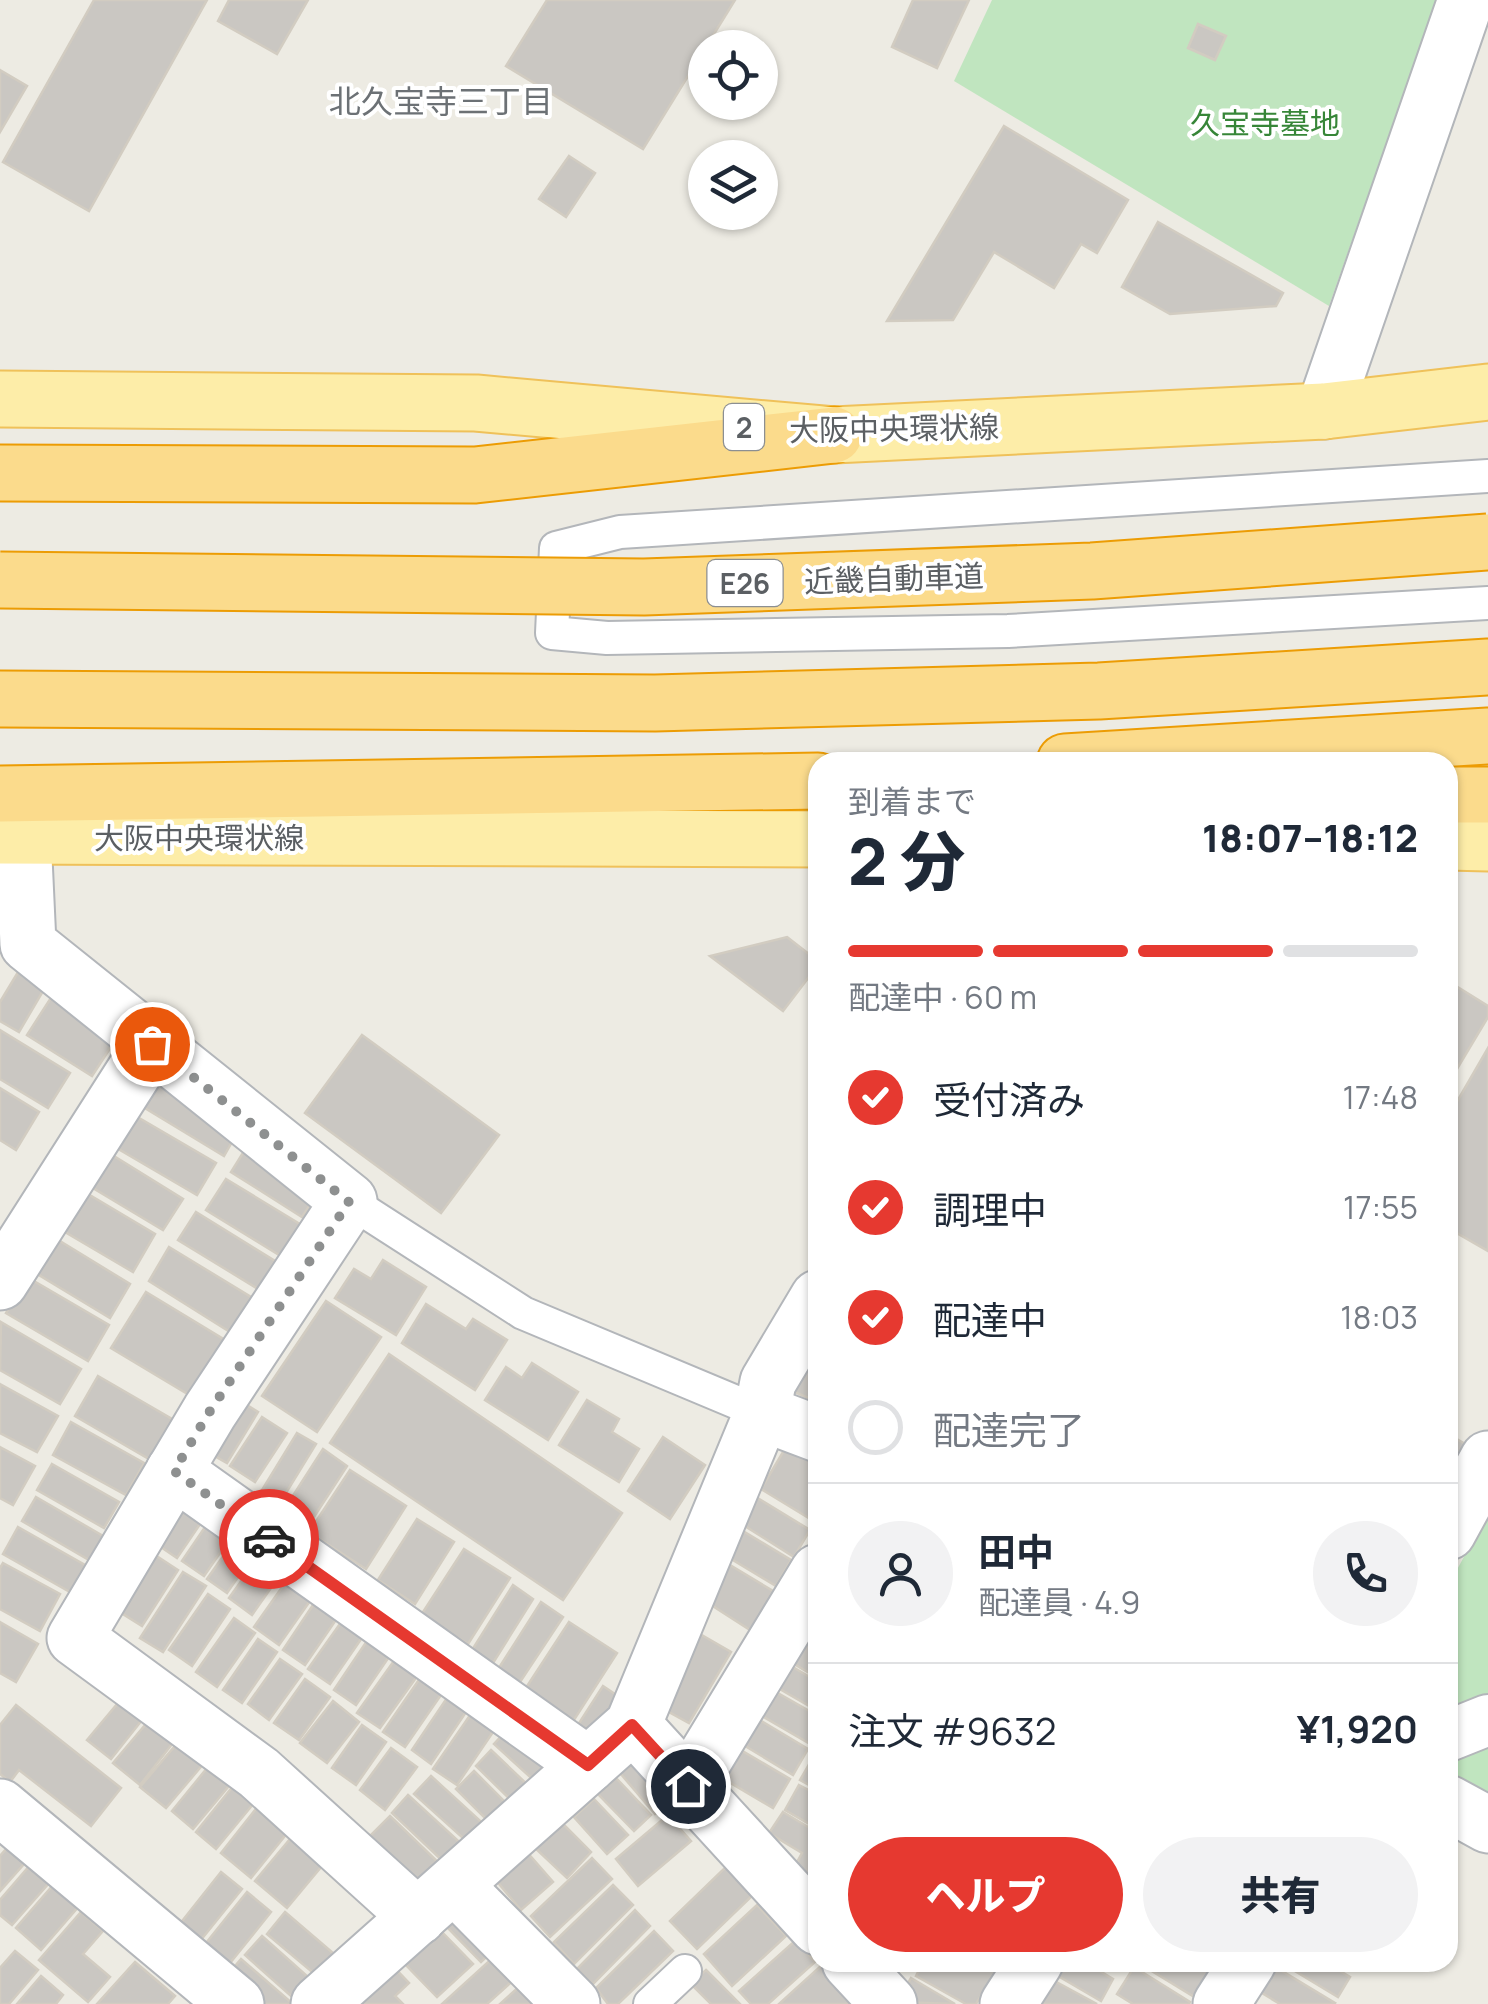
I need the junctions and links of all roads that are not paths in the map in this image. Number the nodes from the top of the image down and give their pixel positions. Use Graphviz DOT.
graph roads {
  1 [pos="1466,0"];
  2 [pos="1488,392"];
  3 [pos="0,399"];
  4 [pos="1324,411"];
  5 [pos="834,435"];
  6 [pos="5,473"];
  7 [pos="1488,476"];
  8 [pos="1488,542"];
  9 [pos="0,580"];
  10 [pos="1488,603"];
  11 [pos="1488,667"];
  12 [pos="0,699"];
  13 [pos="1488,736"];
  14 [pos="1228,752"];
  15 [pos="807,780"];
  16 [pos="1458,795"];
  17 [pos="1488,795"];
  18 [pos="8,822"];
  19 [pos="808,839"];
  20 [pos="1458,842"];
  21 [pos="1488,843"];
  22 [pos="152,1044"];
  23 [pos="349,1202"];
  24 [pos="0,1282"];
  25 [pos="808,1315"];
  26 [pos="762,1412"];
  27 [pos="808,1430"];
  28 [pos="1488,1459"];
  29 [pos="174,1471"];
  30 [pos="1458,1514"];
  31 [pos="808,1588"];
  32 [pos="1488,1720"];
  33 [pos="632,1725"];
  34 [pos="1458,1732"];
  35 [pos="588,1765"];
  36 [pos="688,1786"];
  37 [pos="0,1807"];
  38 [pos="1458,1809"];
  39 [pos="1488,1826"];
  40 [pos="436,1901"];
  41 [pos="808,1916"];
  42 [pos="686,1971"];
  43 [pos="859,1972"];
  44 [pos="1028,1972"];
  45 [pos="1242,1972"];
  46 [pos="236,2004"];
  47 [pos="319,2004"];
  48 [pos="572,2004"];
  49 [pos="650,2004"];
  50 [pos="889,2004"];
  51 [pos="1008,2004"];
  52 [pos="1221,2004"];
  1 -- 4 [label="street"];
  2 -- 4 [label="main road, 大阪中央環状線 / 2"];
  3 -- 5 [label="main road, 大阪中央環状線 / 2"];
  4 -- 5 [label="main road, 大阪中央環状線 / 2"];
  5 -- 6 [label="highway"];
  7 -- 10 [label="lane"];
  8 -- 9 [label="highway, 近畿自動車道 / E26, bridge"];
  11 -- 12 [label="highway"];
  13 -- 14 [label="highway"];
  15 -- 18 [label="highway"];
  16 -- 17 [label="highway"];
  18 -- 19 [label="main road, 大阪中央環状線"];
  18 -- 22 [label="street"];
  20 -- 21 [label="main road"];
  22 -- 23 [label="street"];
  22 -- 24 [label="street"];
  23 -- 26 [label="lane"];
  23 -- 29 [label="street"];
  25 -- 26 [label="street"];
  26 -- 27 [label="street"];
  26 -- 33 [label="street"];
  28 -- 30 [label="street"];
  29 -- 35 [label="street"];
  29 -- 40 [label="street"];
  31 -- 36 [label="street"];
  32 -- 34 [label="street"];
  33 -- 35 [label="street"];
  33 -- 36 [label="street"];
  35 -- 40 [label="street"];
  36 -- 41 [label="street"];
  37 -- 46 [label="street"];
  38 -- 39 [label="street"];
  40 -- 47 [label="street"];
  40 -- 48 [label="street"];
  42 -- 49 [label="lane"];
  43 -- 50 [label="street"];
  44 -- 51 [label="street"];
  45 -- 52 [label="street"];
}
